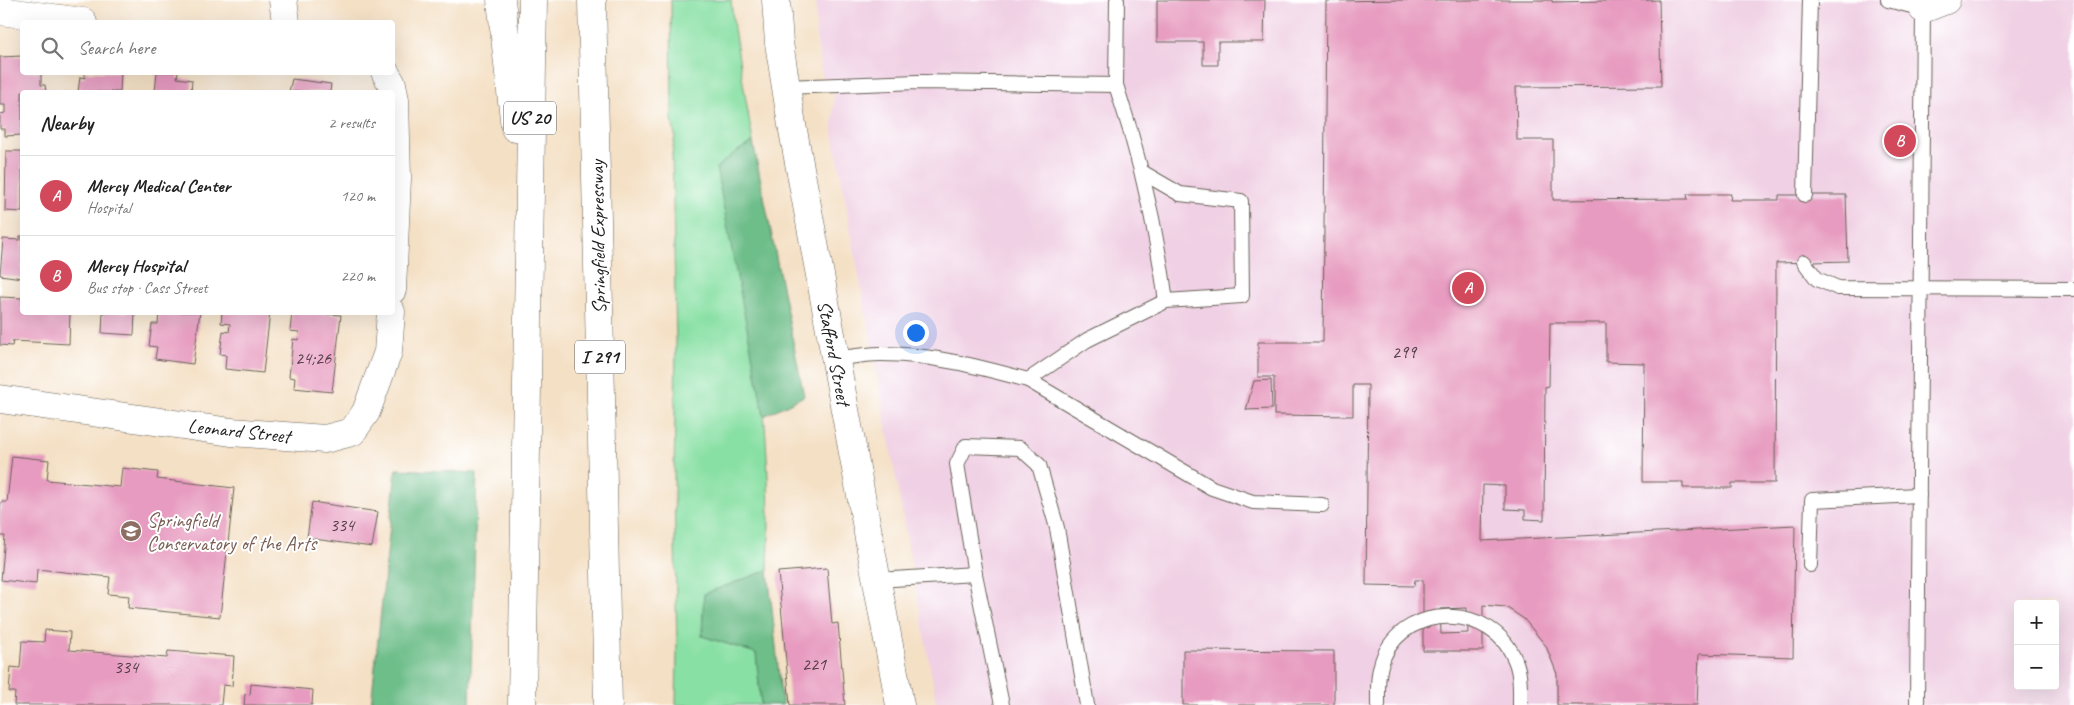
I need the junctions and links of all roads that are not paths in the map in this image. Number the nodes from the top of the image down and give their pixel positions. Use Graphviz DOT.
graph roads {
  1 [pos="283,0"];
  2 [pos="501,0"];
  3 [pos="533,0"];
  4 [pos="776,0"];
  5 [pos="1117,0"];
  6 [pos="1810,0"];
  7 [pos="1888,0"];
  8 [pos="593,3"];
  9 [pos="1934,4"];
  10 [pos="0,11"];
  11 [pos="69,20"];
  12 [pos="286,20"];
  13 [pos="387,75"];
  14 [pos="1116,84"];
  15 [pos="785,87"];
  16 [pos="393,90"];
  17 [pos="395,100"];
  18 [pos="1142,172"];
  19 [pos="1805,195"];
  20 [pos="395,223"];
  21 [pos="527,236"];
  22 [pos="1804,262"];
  23 [pos="1920,287"];
  24 [pos="2074,289"];
  25 [pos="1166,301"];
  26 [pos="391,315"];
  27 [pos="834,359"];
  28 [pos="1028,380"];
  29 [pos="0,399"];
  30 [pos="1919,495"];
  31 [pos="1322,506"];
  32 [pos="1810,565"];
  33 [pos="975,574"];
  34 [pos="877,580"];
  35 [pos="522,705"];
  36 [pos="608,705"];
  37 [pos="900,705"];
  38 [pos="1002,705"];
  39 [pos="1087,705"];
  40 [pos="1378,705"];
  41 [pos="1520,705"];
  42 [pos="1917,705"];
  1 -- 12 [label="main road"];
  2 -- 21 [label="main road"];
  3 -- 21 [label="main road, US 20"];
  4 -- 15 [label="main road, Stafford Street"];
  5 -- 14 [label="lane"];
  6 -- 19 [label="lane"];
  7 -- 9 [label="lane"];
  8 -- 36 [label="main road, Springfield Expressway / I 291"];
  9 -- 23 [label="lane"];
  10 -- 11 [label="main road"];
  13 -- 16 [label="main road"];
  14 -- 15 [label="lane"];
  14 -- 18 [label="lane"];
  15 -- 27 [label="main road, Stafford Street"];
  17 -- 20 [label="main road"];
  18 -- 25 [label="lane"];
  18 -- 25 [label="lane"];
  21 -- 35 [label="main road"];
  22 -- 23 [label="lane"];
  23 -- 24 [label="lane"];
  23 -- 30 [label="lane"];
  25 -- 28 [label="lane"];
  26 -- 29 [label="main road, Leonard Street"];
  27 -- 28 [label="lane"];
  27 -- 34 [label="main road, Stafford Street"];
  28 -- 31 [label="lane"];
  30 -- 32 [label="lane"];
  30 -- 42 [label="lane"];
  33 -- 34 [label="lane"];
  33 -- 38 [label="lane"];
  33 -- 39 [label="lane"];
  34 -- 37 [label="main road, Stafford Street"];
  40 -- 41 [label="lane"];
}
